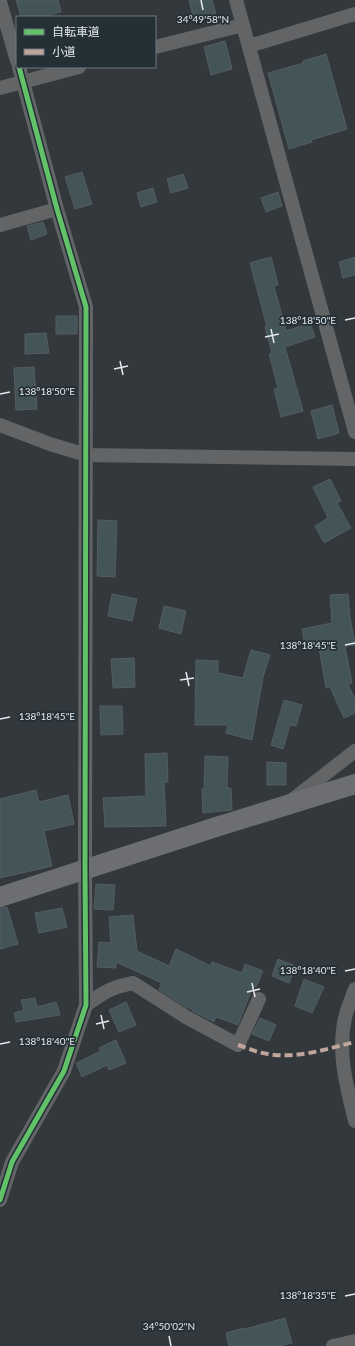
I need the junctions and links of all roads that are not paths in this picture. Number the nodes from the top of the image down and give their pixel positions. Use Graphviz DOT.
graph roads {
  1 [pos="236,0"];
  2 [pos="0,2"];
  3 [pos="355,14"];
  4 [pos="243,25"];
  5 [pos="249,46"];
  6 [pos="156,47"];
  7 [pos="16,58"];
  8 [pos="19,68"];
  9 [pos="75,68"];
  10 [pos="23,82"];
  11 [pos="0,88"];
  12 [pos="57,209"];
  13 [pos="0,225"];
  14 [pos="0,425"];
  15 [pos="355,432"];
  16 [pos="86,455"];
  17 [pos="355,459"];
  18 [pos="355,751"];
  19 [pos="355,784"];
  20 [pos="284,806"];
  21 [pos="85,870"];
  22 [pos="0,898"];
  23 [pos="355,989"];
  24 [pos="260,999"];
  25 [pos="86,1005"];
  26 [pos="355,1121"];
  27 [pos="0,1200"];
  28 [pos="355,1341"];
  29 [pos="333,1346"];
  1 -- 4 [label="street"];
  2 -- 7 [label="street"];
  3 -- 5 [label="street"];
  4 -- 5 [label="street"];
  4 -- 6 [label="street"];
  5 -- 15 [label="street"];
  8 -- 10 [label="street"];
  9 -- 10 [label="street"];
  10 -- 11 [label="street"];
  10 -- 12 [label="street"];
  12 -- 13 [label="street"];
  12 -- 16 [label="street"];
  14 -- 16 [label="street"];
  16 -- 17 [label="street"];
  16 -- 21 [label="street"];
  18 -- 20 [label="street"];
  19 -- 20 [label="street"];
  20 -- 21 [label="street"];
  21 -- 22 [label="street"];
  21 -- 25 [label="street"];
  23 -- 26 [label="street"];
  24 -- 25 [label="street"];
  25 -- 27 [label="street"];
  28 -- 29 [label="street"];
}
